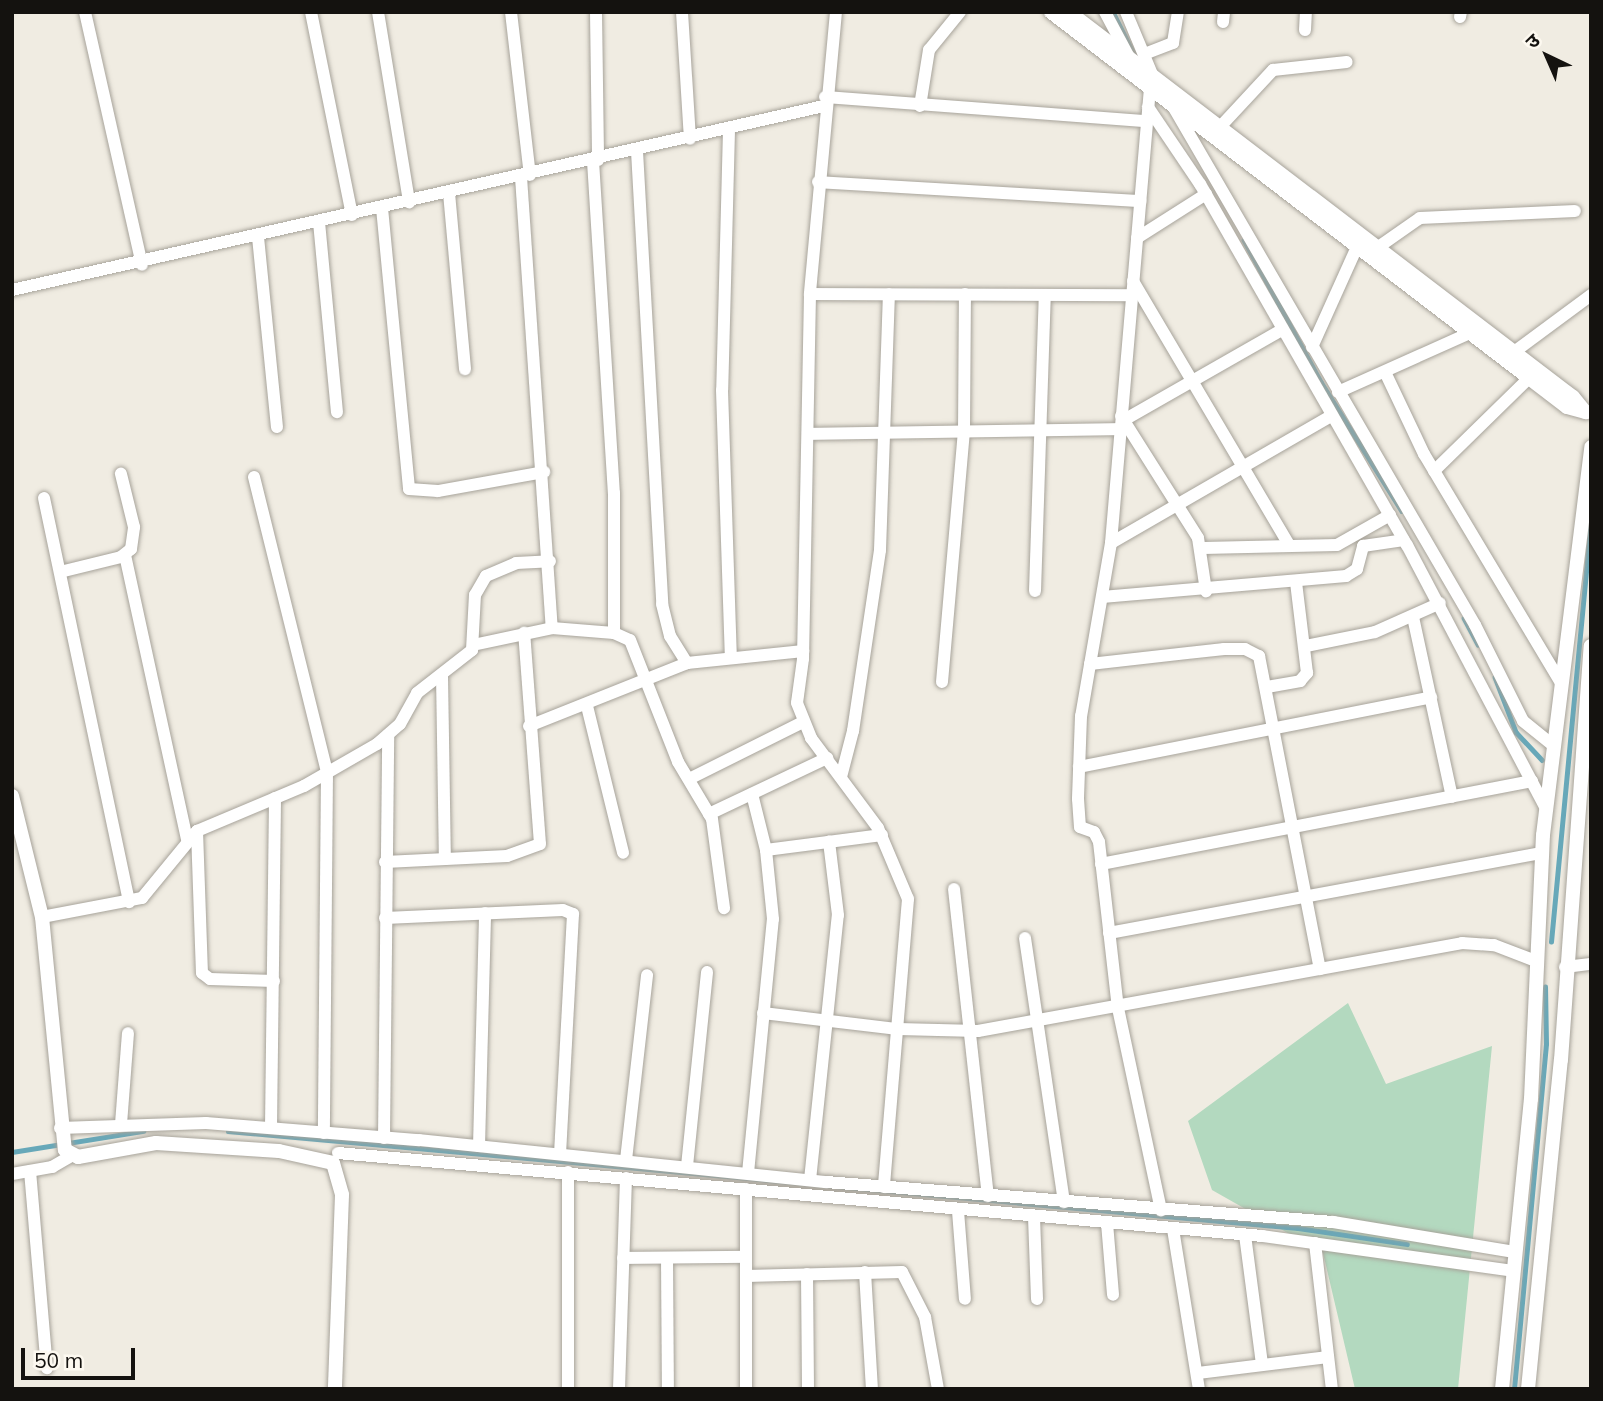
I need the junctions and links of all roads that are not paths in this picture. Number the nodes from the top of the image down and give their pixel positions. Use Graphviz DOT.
graph roads {
  1 [pos="85,12"];
  2 [pos="311,12"];
  3 [pos="378,12"];
  4 [pos="511,12"];
  5 [pos="596,12"];
  6 [pos="682,12"];
  7 [pos="836,12"];
  8 [pos="960,12"];
  9 [pos="1051,12"];
  10 [pos="1069,12"];
  11 [pos="1105,12"];
  12 [pos="1126,12"];
  13 [pos="1178,12"];
  14 [pos="1306,12"];
  15 [pos="1133,19"];
  16 [pos="1305,30"];
  17 [pos="1147,53"];
  18 [pos="1348,62"];
  19 [pos="1132,63"];
  20 [pos="1152,84"];
  21 [pos="825,102"];
  22 [pos="1172,104"];
  23 [pos="920,106"];
  24 [pos="1148,107"];
  25 [pos="1147,121"];
  26 [pos="1220,127"];
  27 [pos="729,130"];
  28 [pos="690,139"];
  29 [pos="637,151"];
  30 [pos="596,160"];
  31 [pos="525,176"];
  32 [pos="818,182"];
  33 [pos="449,193"];
  34 [pos="1206,194"];
  35 [pos="1140,201"];
  36 [pos="409,202"];
  37 [pos="382,208"];
  38 [pos="1574,211"];
  39 [pos="352,215"];
  40 [pos="319,222"];
  41 [pos="258,237"];
  42 [pos="1137,238"];
  43 [pos="1357,247"];
  44 [pos="1377,248"];
  45 [pos="142,265"];
  46 [pos="1133,281"];
  47 [pos="12,290"];
  48 [pos="810,294"];
  49 [pos="889,294"];
  50 [pos="965,294"];
  51 [pos="1045,295"];
  52 [pos="1132,295"];
  53 [pos="1591,295"];
  54 [pos="1282,330"];
  55 [pos="1470,333"];
  56 [pos="1312,346"];
  57 [pos="1514,352"];
  58 [pos="465,369"];
  59 [pos="1385,372"];
  60 [pos="1529,378"];
  61 [pos="1194,380"];
  62 [pos="1338,392"];
  63 [pos="337,412"];
  64 [pos="1588,414"];
  65 [pos="1331,416"];
  66 [pos="1122,422"];
  67 [pos="276,427"];
  68 [pos="1040,430"];
  69 [pos="886,432"];
  70 [pos="964,432"];
  71 [pos="808,434"];
  72 [pos="1591,447"];
  73 [pos="1243,466"];
  74 [pos="1434,471"];
  75 [pos="544,472"];
  76 [pos="121,474"];
  77 [pos="254,477"];
  78 [pos="44,498"];
  79 [pos="1177,505"];
  80 [pos="1390,515"];
  81 [pos="1404,540"];
  82 [pos="1111,543"];
  83 [pos="1289,545"];
  84 [pos="1203,548"];
  85 [pos="125,555"];
  86 [pos="550,561"];
  87 [pos="60,572"];
  88 [pos="1296,582"];
  89 [pos="1035,591"];
  90 [pos="1206,592"];
  91 [pos="1102,597"];
  92 [pos="1440,603"];
  93 [pos="1413,617"];
  94 [pos="552,628"];
  95 [pos="524,633"];
  96 [pos="614,633"];
  97 [pos="473,645"];
  98 [pos="1306,646"];
  99 [pos="1591,646"];
  100 [pos="803,652"];
  101 [pos="731,657"];
  102 [pos="687,663"];
  103 [pos="1090,664"];
  104 [pos="442,676"];
  105 [pos="942,682"];
  106 [pos="647,683"];
  107 [pos="1561,683"];
  108 [pos="1267,687"];
  109 [pos="1430,697"];
  110 [pos="587,706"];
  111 [pos="803,722"];
  112 [pos="529,726"];
  113 [pos="1274,729"];
  114 [pos="388,735"];
  115 [pos="1554,746"];
  116 [pos="827,758"];
  117 [pos="1079,767"];
  118 [pos="1585,771"];
  119 [pos="327,772"];
  120 [pos="841,777"];
  121 [pos="691,778"];
  122 [pos="1532,782"];
  123 [pos="751,794"];
  124 [pos="12,796"];
  125 [pos="1452,797"];
  126 [pos="275,798"];
  127 [pos="1546,809"];
  128 [pos="709,814"];
  129 [pos="1294,827"];
  130 [pos="197,831"];
  131 [pos="882,835"];
  132 [pos="187,840"];
  133 [pos="830,842"];
  134 [pos="766,850"];
  135 [pos="622,853"];
  136 [pos="1542,853"];
  137 [pos="445,859"];
  138 [pos="385,862"];
  139 [pos="1101,864"];
  140 [pos="954,889"];
  141 [pos="1307,897"];
  142 [pos="129,902"];
  143 [pos="724,908"];
  144 [pos="485,913"];
  145 [pos="42,918"];
  146 [pos="385,918"];
  147 [pos="1109,933"];
  148 [pos="1025,938"];
  149 [pos="1536,961"];
  150 [pos="1591,964"];
  151 [pos="1565,967"];
  152 [pos="1320,969"];
  153 [pos="707,972"];
  154 [pos="647,975"];
  155 [pos="274,981"];
  156 [pos="1118,1008"];
  157 [pos="763,1013"];
  158 [pos="828,1021"];
  159 [pos="1041,1021"];
  160 [pos="898,1029"];
  161 [pos="969,1031"];
  162 [pos="128,1033"];
  163 [pos="121,1124"];
  164 [pos="271,1128"];
  165 [pos="60,1130"];
  166 [pos="324,1133"];
  167 [pos="384,1138"];
  168 [pos="479,1146"];
  169 [pos="339,1148"];
  170 [pos="68,1153"];
  171 [pos="560,1154"];
  172 [pos="626,1160"];
  173 [pos="687,1166"];
  174 [pos="30,1171"];
  175 [pos="568,1172"];
  176 [pos="748,1173"];
  177 [pos="12,1174"];
  178 [pos="626,1178"];
  179 [pos="810,1180"];
  180 [pos="884,1187"];
  181 [pos="746,1189"];
  182 [pos="988,1196"];
  183 [pos="1064,1202"];
  184 [pos="1161,1210"];
  185 [pos="958,1211"];
  186 [pos="1034,1217"];
  187 [pos="1107,1223"];
  188 [pos="1173,1229"];
  189 [pos="1245,1235"];
  190 [pos="1315,1243"];
  191 [pos="746,1257"];
  192 [pos="623,1258"];
  193 [pos="667,1258"];
  194 [pos="1514,1262"];
  195 [pos="865,1272"];
  196 [pos="807,1274"];
  197 [pos="746,1276"];
  198 [pos="1113,1295"];
  199 [pos="965,1299"];
  200 [pos="1037,1299"];
  201 [pos="1328,1357"];
  202 [pos="1262,1365"];
  203 [pos="47,1368"];
  204 [pos="1198,1373"];
  205 [pos="335,1389"];
  206 [pos="568,1389"];
  207 [pos="619,1389"];
  208 [pos="667,1389"];
  209 [pos="746,1389"];
  210 [pos="808,1389"];
  211 [pos="872,1389"];
  212 [pos="939,1389"];
  213 [pos="1199,1389"];
  214 [pos="1332,1389"];
  215 [pos="1502,1389"];
  216 [pos="1528,1389"];
  1 -- 45 [label="street"];
  2 -- 39 [label="street"];
  3 -- 36 [label="street"];
  4 -- 31 [label="street"];
  5 -- 30 [label="street"];
  6 -- 28 [label="street"];
  7 -- 21 [label="street"];
  8 -- 23 [label="street"];
  9 -- 20 [label="street"];
  10 -- 19 [label="street"];
  11 -- 19 [label="street"];
  12 -- 15 [label="street"];
  13 -- 17 [label="street"];
  14 -- 16 [label="street"];
  15 -- 17 [label="street"];
  17 -- 20 [label="street"];
  18 -- 26 [label="street"];
  19 -- 20 [label="street"];
  20 -- 22 [label="street"];
  20 -- 24 [label="street"];
  20 -- 26 [label="street"];
  21 -- 23 [label="street"];
  21 -- 27 [label="street"];
  21 -- 32 [label="street"];
  22 -- 43 [label="street"];
  22 -- 56 [label="street"];
  23 -- 25 [label="street"];
  24 -- 25 [label="street"];
  24 -- 34 [label="street"];
  25 -- 35 [label="street"];
  26 -- 44 [label="street"];
  27 -- 28 [label="street"];
  27 -- 101 [label="street"];
  28 -- 29 [label="street"];
  29 -- 30 [label="street"];
  29 -- 102 [label="street"];
  30 -- 31 [label="street"];
  30 -- 96 [label="street"];
  31 -- 33 [label="street"];
  31 -- 75 [label="street"];
  32 -- 35 [label="street"];
  32 -- 48 [label="street"];
  33 -- 36 [label="street"];
  33 -- 58 [label="street"];
  34 -- 42 [label="street"];
  34 -- 54 [label="street"];
  35 -- 42 [label="street"];
  36 -- 37 [label="street"];
  37 -- 39 [label="street"];
  37 -- 75 [label="street"];
  38 -- 44 [label="street"];
  39 -- 40 [label="street"];
  40 -- 41 [label="street"];
  40 -- 63 [label="street"];
  41 -- 45 [label="street"];
  41 -- 67 [label="street"];
  42 -- 46 [label="street"];
  43 -- 55 [label="street"];
  43 -- 56 [label="street"];
  44 -- 57 [label="street"];
  45 -- 47 [label="street"];
  46 -- 52 [label="street"];
  46 -- 61 [label="street"];
  48 -- 49 [label="street"];
  48 -- 71 [label="street"];
  49 -- 50 [label="street"];
  49 -- 69 [label="street"];
  50 -- 51 [label="street"];
  50 -- 70 [label="street"];
  51 -- 52 [label="street"];
  51 -- 68 [label="street"];
  52 -- 66 [label="street"];
  53 -- 57 [label="street"];
  54 -- 61 [label="street"];
  54 -- 65 [label="street"];
  55 -- 59 [label="street"];
  55 -- 60 [label="street"];
  56 -- 62 [label="street"];
  57 -- 64 [label="street"];
  59 -- 62 [label="street"];
  59 -- 74 [label="street"];
  60 -- 64 [label="street"];
  60 -- 74 [label="street"];
  61 -- 66 [label="street"];
  61 -- 73 [label="street"];
  62 -- 115 [label="street"];
  65 -- 73 [label="street"];
  65 -- 80 [label="street"];
  66 -- 68 [label="street"];
  66 -- 79 [label="street"];
  66 -- 82 [label="street"];
  68 -- 70 [label="street"];
  68 -- 89 [label="street"];
  69 -- 70 [label="street"];
  69 -- 71 [label="street"];
  69 -- 120 [label="street"];
  70 -- 105 [label="street"];
  71 -- 100 [label="street"];
  72 -- 107 [label="street"];
  73 -- 79 [label="street"];
  73 -- 83 [label="street"];
  74 -- 107 [label="street"];
  75 -- 86 [label="street"];
  76 -- 85 [label="street"];
  77 -- 119 [label="street"];
  78 -- 87 [label="street"];
  79 -- 82 [label="street"];
  79 -- 84 [label="street"];
  80 -- 81 [label="street"];
  80 -- 83 [label="street"];
  81 -- 88 [label="street"];
  81 -- 92 [label="street"];
  82 -- 91 [label="street"];
  83 -- 84 [label="street"];
  84 -- 90 [label="street"];
  85 -- 87 [label="street"];
  85 -- 132 [label="street"];
  86 -- 94 [label="street"];
  86 -- 97 [label="street"];
  87 -- 142 [label="street"];
  88 -- 90 [label="street"];
  88 -- 98 [label="street"];
  90 -- 91 [label="street"];
  91 -- 103 [label="street"];
  92 -- 93 [label="street"];
  92 -- 122 [label="street"];
  93 -- 98 [label="street"];
  93 -- 109 [label="street"];
  94 -- 95 [label="street"];
  94 -- 96 [label="street"];
  95 -- 97 [label="street"];
  95 -- 112 [label="street"];
  96 -- 106 [label="street"];
  97 -- 104 [label="street"];
  98 -- 108 [label="street"];
  99 -- 118 [label="street"];
  100 -- 101 [label="street"];
  100 -- 111 [label="street"];
  101 -- 102 [label="street"];
  102 -- 106 [label="street"];
  103 -- 108 [label="street"];
  103 -- 117 [label="street"];
  104 -- 114 [label="street"];
  104 -- 137 [label="street"];
  106 -- 110 [label="street"];
  106 -- 121 [label="street"];
  107 -- 115 [label="street"];
  108 -- 113 [label="street"];
  109 -- 113 [label="street"];
  109 -- 125 [label="street"];
  110 -- 112 [label="street"];
  110 -- 135 [label="street"];
  111 -- 116 [label="street"];
  111 -- 121 [label="street"];
  112 -- 137 [label="street"];
  113 -- 117 [label="street"];
  113 -- 129 [label="street"];
  114 -- 119 [label="street"];
  114 -- 138 [label="street"];
  115 -- 127 [label="street"];
  116 -- 120 [label="street"];
  116 -- 123 [label="street"];
  117 -- 139 [label="street"];
  118 -- 151 [label="street"];
  119 -- 126 [label="street"];
  119 -- 166 [label="street"];
  120 -- 131 [label="street"];
  121 -- 128 [label="street"];
  122 -- 125 [label="street"];
  122 -- 127 [label="street"];
  123 -- 128 [label="street"];
  123 -- 134 [label="street"];
  124 -- 145 [label="street"];
  125 -- 129 [label="street"];
  126 -- 130 [label="street"];
  126 -- 155 [label="street"];
  127 -- 136 [label="street"];
  128 -- 143 [label="street"];
  129 -- 139 [label="street"];
  129 -- 141 [label="street"];
  130 -- 132 [label="street"];
  130 -- 155 [label="street"];
  131 -- 133 [label="street"];
  131 -- 160 [label="street"];
  132 -- 142 [label="street"];
  133 -- 134 [label="street"];
  133 -- 158 [label="street"];
  134 -- 157 [label="street"];
  136 -- 141 [label="street"];
  136 -- 149 [label="street"];
  137 -- 138 [label="street"];
  138 -- 146 [label="street"];
  139 -- 147 [label="street"];
  140 -- 161 [label="street"];
  141 -- 147 [label="street"];
  141 -- 152 [label="street"];
  142 -- 145 [label="street"];
  144 -- 146 [label="street"];
  144 -- 168 [label="street"];
  144 -- 171 [label="street"];
  145 -- 165 [label="street"];
  146 -- 167 [label="street"];
  147 -- 156 [label="street"];
  148 -- 159 [label="street"];
  149 -- 152 [label="street"];
  149 -- 194 [label="street"];
  150 -- 151 [label="street"];
  151 -- 216 [label="street"];
  152 -- 156 [label="street"];
  153 -- 173 [label="street"];
  154 -- 172 [label="street"];
  155 -- 164 [label="street"];
  156 -- 159 [label="street"];
  156 -- 184 [label="street"];
  157 -- 158 [label="street"];
  157 -- 176 [label="street"];
  158 -- 160 [label="street"];
  158 -- 179 [label="street"];
  159 -- 161 [label="street"];
  159 -- 183 [label="street"];
  160 -- 161 [label="street"];
  160 -- 180 [label="street"];
  161 -- 182 [label="street"];
  162 -- 163 [label="street"];
  163 -- 164 [label="street"];
  163 -- 165 [label="street"];
  164 -- 166 [label="street"];
  165 -- 170 [label="street"];
  166 -- 169 [label="street"];
  167 -- 168 [label="street"];
  167 -- 169 [label="street"];
  168 -- 171 [label="street"];
  169 -- 170 [label="street"];
  169 -- 175 [label="street"];
  169 -- 205 [label="street"];
  170 -- 174 [label="street"];
  171 -- 172 [label="street"];
  172 -- 173 [label="street"];
  173 -- 176 [label="street"];
  174 -- 177 [label="street"];
  174 -- 203 [label="street"];
  175 -- 178 [label="street"];
  175 -- 206 [label="street"];
  176 -- 179 [label="street"];
  178 -- 181 [label="street"];
  178 -- 192 [label="street"];
  179 -- 180 [label="street"];
  180 -- 182 [label="street"];
  181 -- 185 [label="street"];
  181 -- 191 [label="street"];
  182 -- 183 [label="street"];
  183 -- 184 [label="street"];
  184 -- 194 [label="street"];
  185 -- 186 [label="street"];
  185 -- 199 [label="street"];
  186 -- 187 [label="street"];
  186 -- 200 [label="street"];
  187 -- 188 [label="street"];
  187 -- 198 [label="street"];
  188 -- 189 [label="street"];
  188 -- 204 [label="street"];
  189 -- 190 [label="street"];
  189 -- 202 [label="street"];
  190 -- 194 [label="street"];
  190 -- 201 [label="street"];
  191 -- 193 [label="street"];
  191 -- 197 [label="street"];
  192 -- 193 [label="street"];
  192 -- 207 [label="street"];
  193 -- 208 [label="street"];
  194 -- 215 [label="street"];
  195 -- 196 [label="street"];
  195 -- 211 [label="street"];
  195 -- 212 [label="street"];
  196 -- 197 [label="street"];
  196 -- 210 [label="street"];
  197 -- 209 [label="street"];
  201 -- 202 [label="street"];
  201 -- 214 [label="street"];
  202 -- 204 [label="street"];
  204 -- 213 [label="street"];
}
